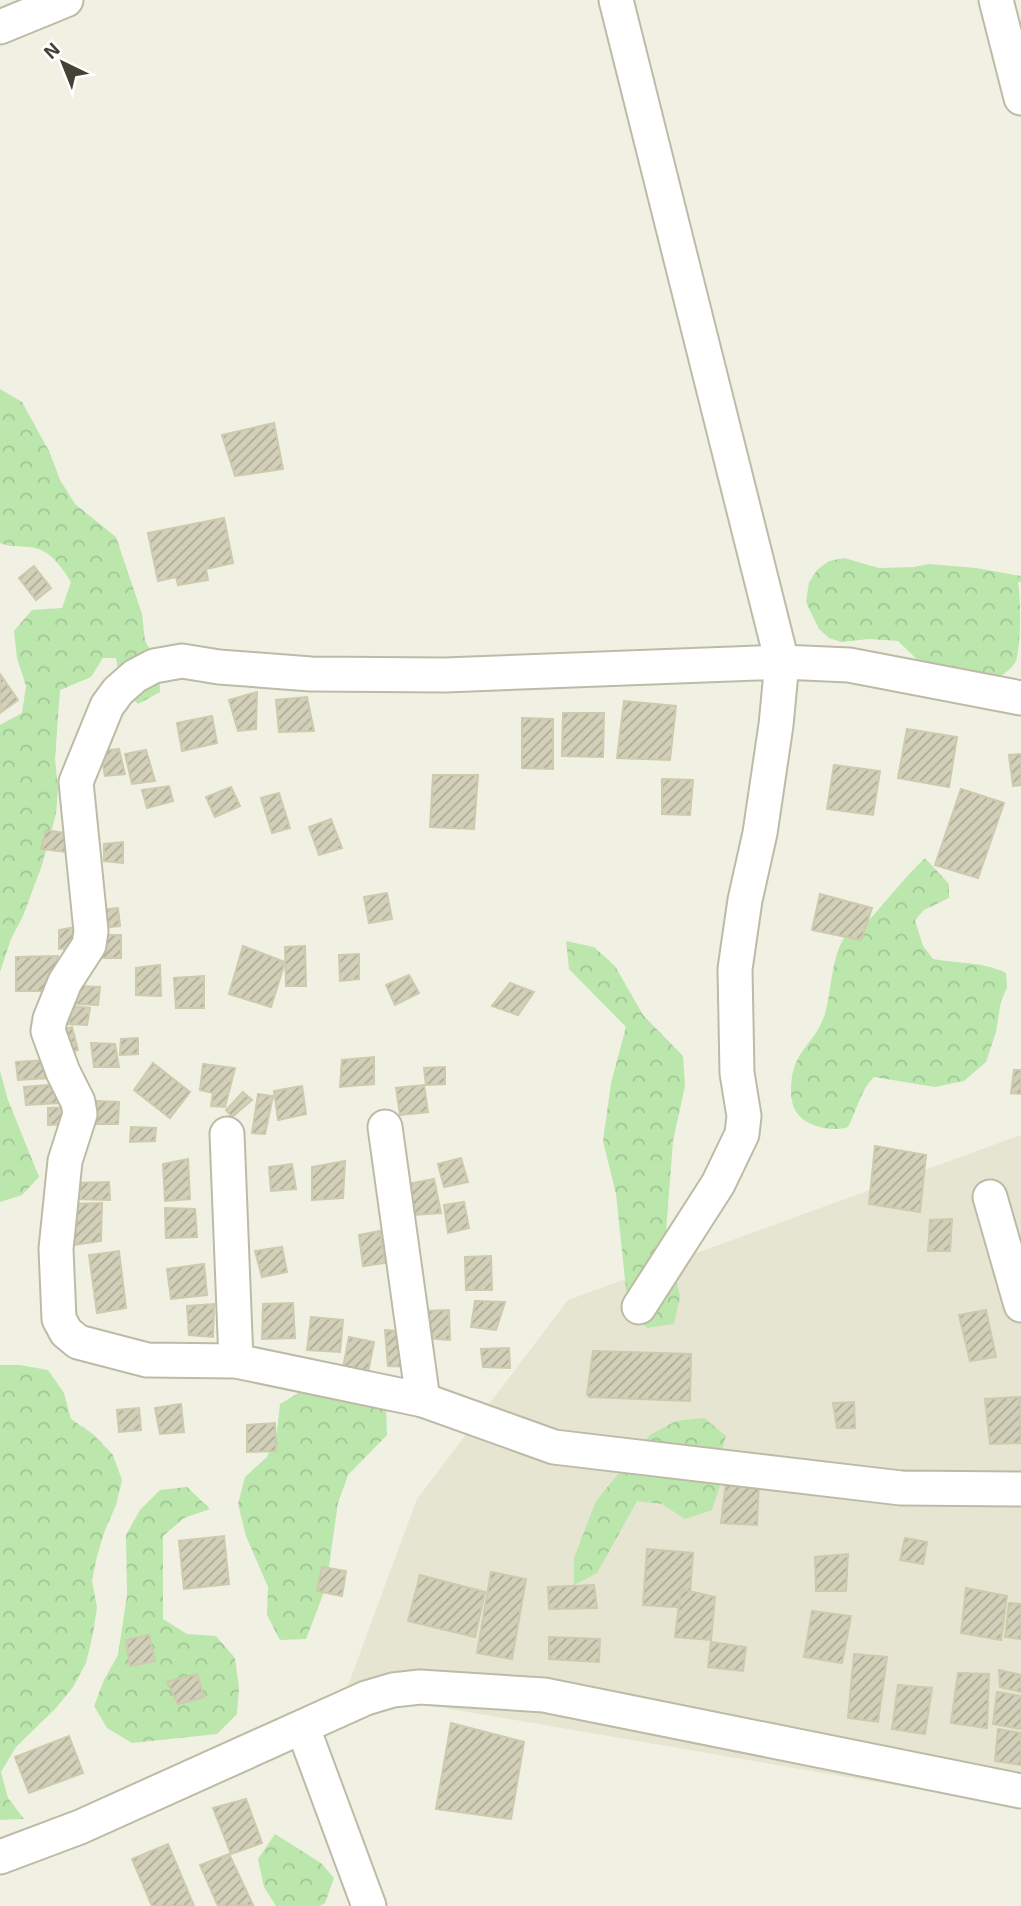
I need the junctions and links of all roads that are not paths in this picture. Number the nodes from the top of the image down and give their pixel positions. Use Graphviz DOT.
graph roads {
  1 [pos="66,0"];
  2 [pos="616,0"];
  3 [pos="996,0"];
  4 [pos="0,27"];
  5 [pos="1021,98"];
  6 [pos="782,662"];
  7 [pos="1021,698"];
  8 [pos="385,1127"];
  9 [pos="227,1134"];
  10 [pos="990,1197"];
  11 [pos="1021,1305"];
  12 [pos="639,1307"];
  13 [pos="236,1361"];
  14 [pos="423,1400"];
  15 [pos="1021,1489"];
  16 [pos="303,1728"];
  17 [pos="1021,1791"];
  18 [pos="0,1857"];
  19 [pos="369,1906"];
  1 -- 4 [label="street"];
  2 -- 6 [label="street"];
  3 -- 5 [label="street"];
  6 -- 7 [label="street"];
  6 -- 12 [label="street"];
  6 -- 13 [label="street"];
  8 -- 14 [label="street"];
  9 -- 13 [label="street"];
  10 -- 11 [label="street"];
  13 -- 14 [label="street"];
  14 -- 15 [label="street"];
  16 -- 17 [label="street"];
  16 -- 18 [label="street"];
  16 -- 19 [label="street"];
}
